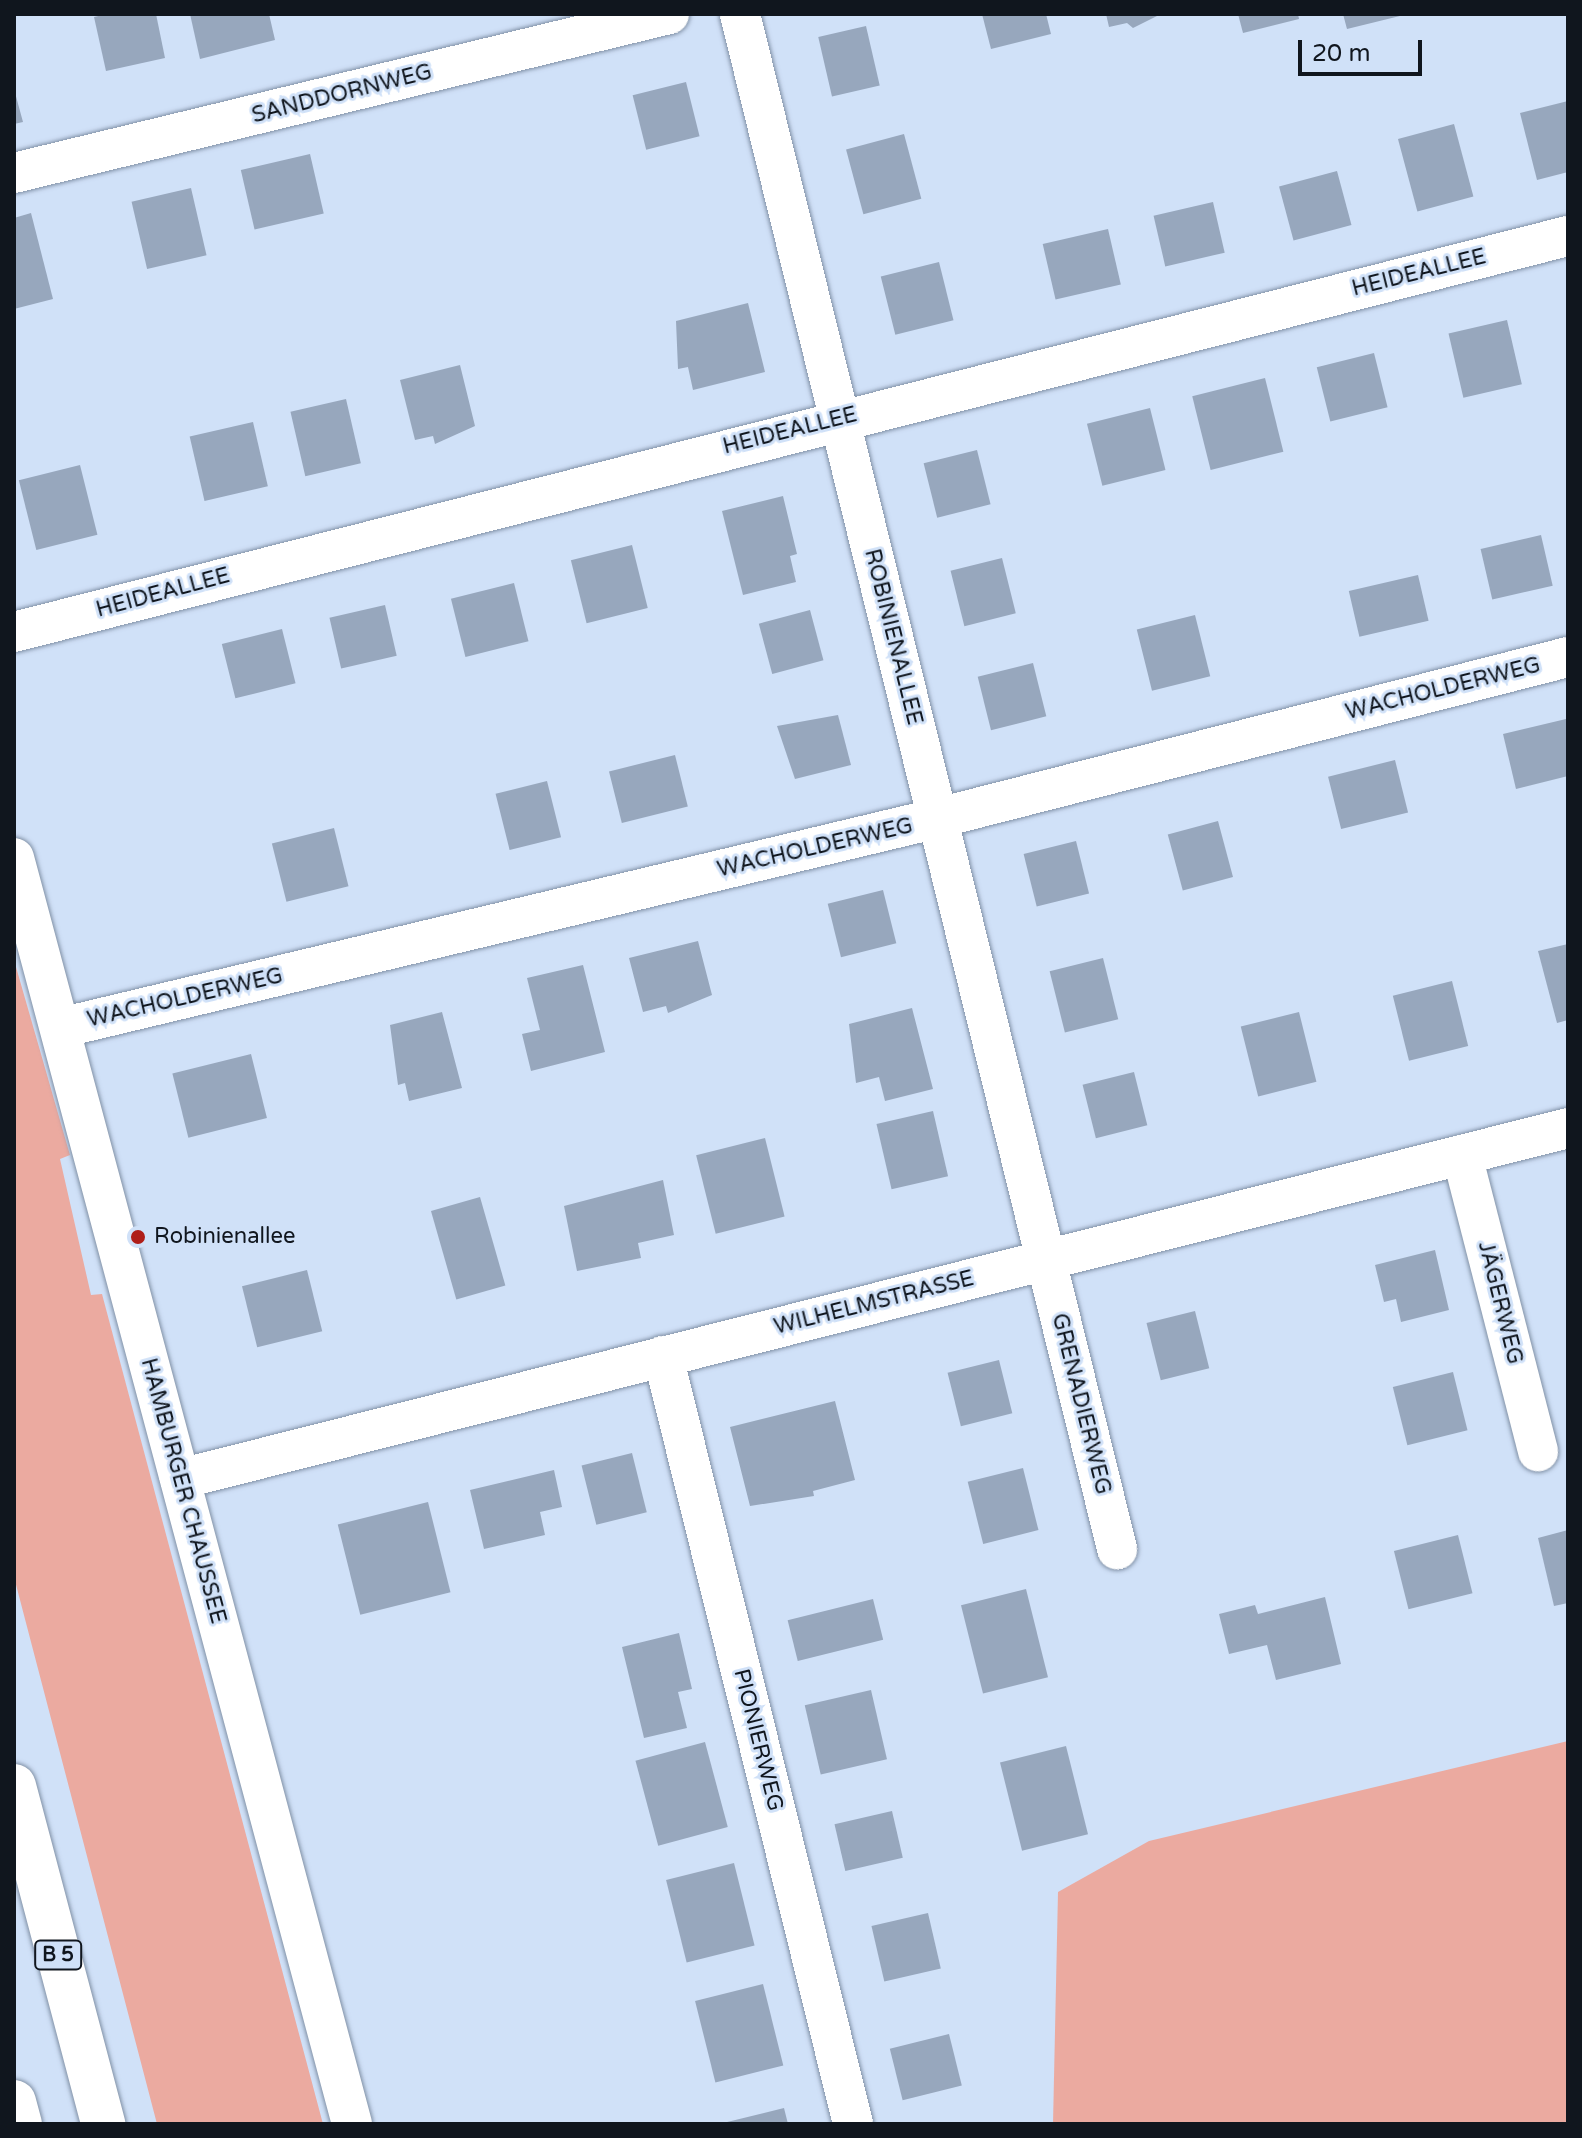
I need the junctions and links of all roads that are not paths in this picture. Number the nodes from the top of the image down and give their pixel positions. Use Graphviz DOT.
graph roads {
  1 [pos="669,14"];
  2 [pos="740,14"];
  3 [pos="14,173"];
  4 [pos="1568,236"];
  5 [pos="839,418"];
  6 [pos="14,632"];
  7 [pos="1568,657"];
  8 [pos="938,818"];
  9 [pos="14,858"];
  10 [pos="60,1028"];
  11 [pos="1568,1128"];
  12 [pos="1462,1155"];
  13 [pos="1046,1260"];
  14 [pos="663,1356"];
  15 [pos="1538,1451"];
  16 [pos="180,1479"];
  17 [pos="1117,1549"];
  18 [pos="14,1786"];
  19 [pos="14,2102"];
  20 [pos="20,2124"];
  21 [pos="103,2124"];
  22 [pos="352,2124"];
  23 [pos="853,2124"];
  1 -- 3 [label="street, SANDDORNWEG"];
  2 -- 5 [label="street, ROBINIENALLEE"];
  4 -- 5 [label="street, HEIDEALLEE"];
  5 -- 6 [label="street, HEIDEALLEE"];
  5 -- 8 [label="street, ROBINIENALLEE"];
  7 -- 8 [label="street, WACHOLDERWEG"];
  8 -- 10 [label="street, WACHOLDERWEG"];
  8 -- 13 [label="street, ROBINIENALLEE"];
  9 -- 10 [label="street, HAMBURGER CHAUSSEE"];
  10 -- 16 [label="street, HAMBURGER CHAUSSEE"];
  11 -- 12 [label="street, WILHELMSTRASSE"];
  12 -- 13 [label="street, WILHELMSTRASSE"];
  12 -- 15 [label="street, JÄGERWEG"];
  13 -- 14 [label="street, WILHELMSTRASSE"];
  13 -- 17 [label="street, GRENADIERWEG"];
  14 -- 16 [label="street, WILHELMSTRASSE"];
  14 -- 23 [label="street, PIONIERWEG"];
  16 -- 22 [label="street, HAMBURGER CHAUSSEE"];
  18 -- 21 [label="highway, B 5"];
  19 -- 20 [label="highway"];
}
